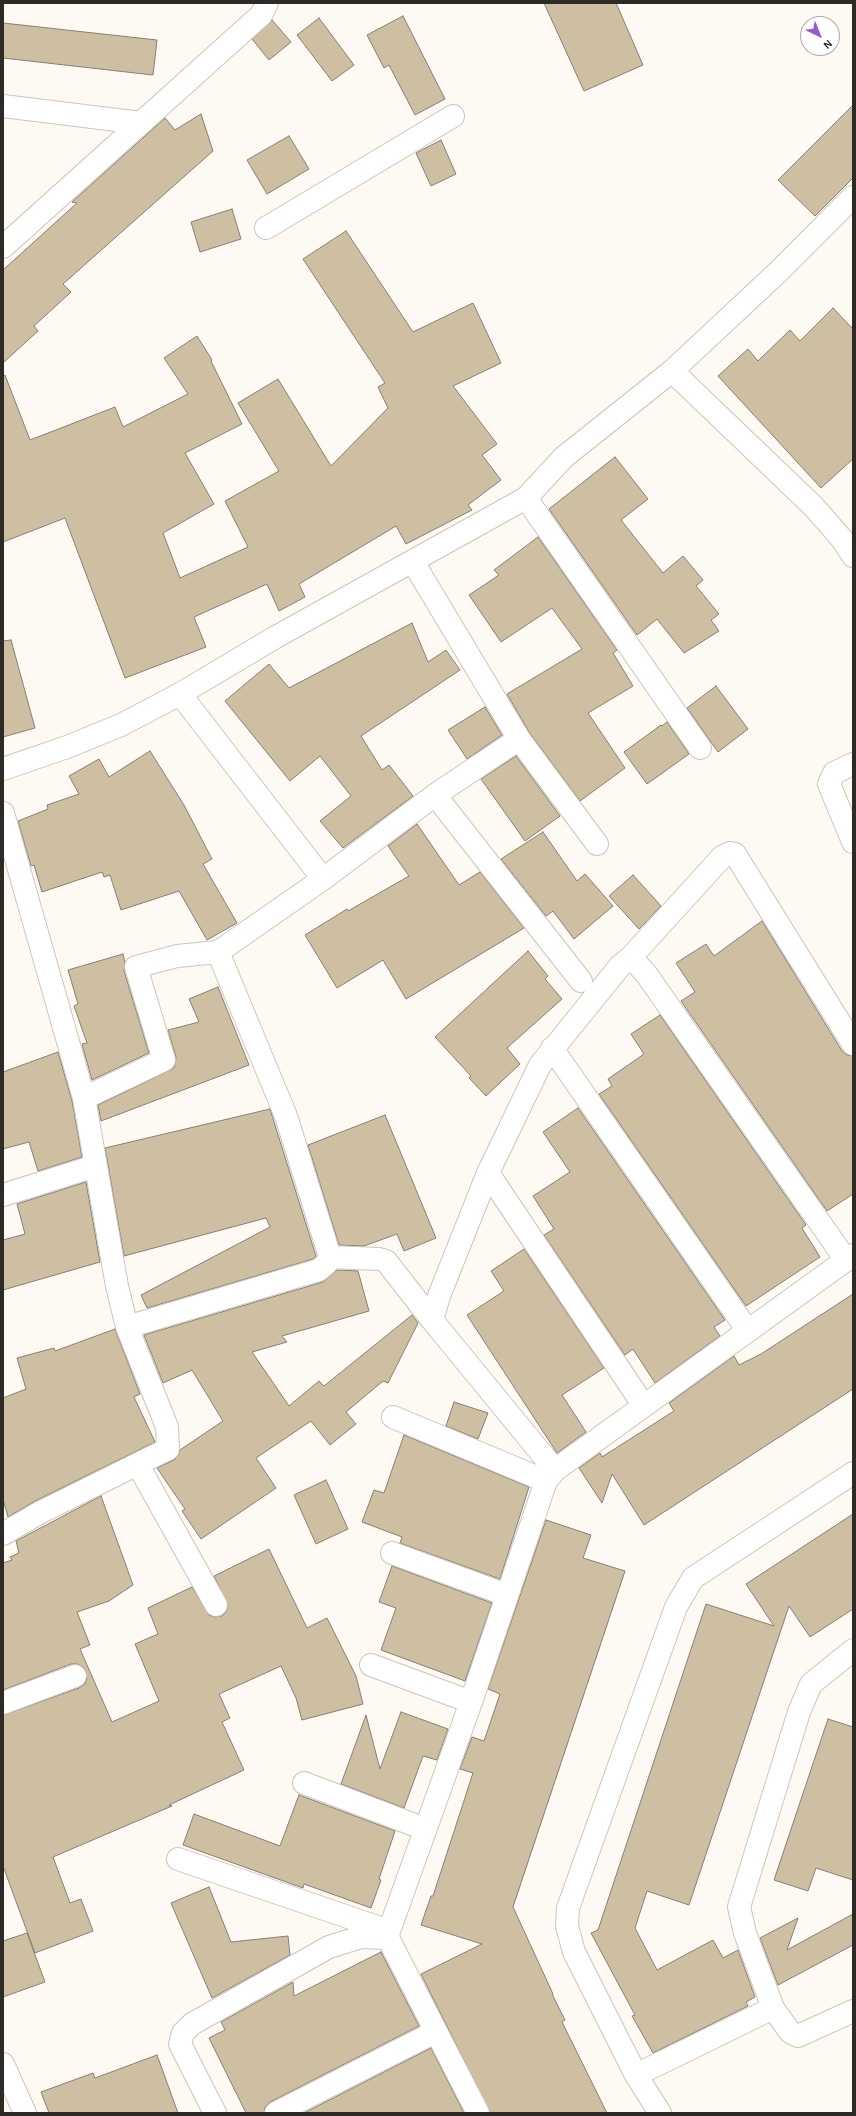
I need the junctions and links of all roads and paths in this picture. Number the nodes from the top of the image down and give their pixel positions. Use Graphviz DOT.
graph roads {
  1 [pos="267,3"];
  2 [pos="3,106"];
  3 [pos="453,116"];
  4 [pos="141,123"];
  5 [pos="853,197"];
  6 [pos="266,228"];
  7 [pos="13,229"];
  8 [pos="3,247"];
  9 [pos="672,371"];
  10 [pos="526,498"];
  11 [pos="853,556"];
  12 [pos="413,562"];
  13 [pos="180,694"];
  14 [pos="519,739"];
  15 [pos="700,748"];
  16 [pos="853,764"];
  17 [pos="3,769"];
  18 [pos="435,795"];
  19 [pos="3,813"];
  20 [pos="853,842"];
  21 [pos="597,844"];
  22 [pos="323,879"];
  23 [pos="218,952"];
  24 [pos="631,957"];
  25 [pos="581,981"];
  26 [pos="853,1044"];
  27 [pos="552,1048"];
  28 [pos="84,1098"];
  29 [pos="95,1166"];
  30 [pos="488,1173"];
  31 [pos="3,1195"];
  32 [pos="330,1256"];
  33 [pos="849,1257"];
  34 [pos="432,1320"];
  35 [pos="127,1327"];
  36 [pos="748,1331"];
  37 [pos="644,1406"];
  38 [pos="393,1417"];
  39 [pos="138,1465"];
  40 [pos="853,1473"];
  41 [pos="551,1475"];
  42 [pos="3,1533"];
  43 [pos="392,1553"];
  44 [pos="508,1595"];
  45 [pos="216,1605"];
  46 [pos="853,1650"];
  47 [pos="371,1665"];
  48 [pos="75,1676"];
  49 [pos="470,1702"];
  50 [pos="3,1703"];
  51 [pos="304,1783"];
  52 [pos="425,1829"];
  53 [pos="178,1859"];
  54 [pos="388,1934"];
  55 [pos="773,2008"];
  56 [pos="853,2011"];
  57 [pos="435,2032"];
  58 [pos="636,2075"];
  59 [pos="5,2076"];
  60 [pos="25,2113"];
  61 [pos="215,2113"];
  62 [pos="276,2113"];
  63 [pos="478,2113"];
  64 [pos="660,2113"];
  1 -- 4 [label="street"];
  2 -- 4 [label="street"];
  3 -- 6 [label="street"];
  4 -- 7 [label="street"];
  5 -- 9 [label="street"];
  7 -- 8 [label="street"];
  9 -- 10 [label="street"];
  9 -- 11 [label="street"];
  10 -- 12 [label="street"];
  10 -- 15 [label="street"];
  12 -- 13 [label="street"];
  12 -- 14 [label="street"];
  13 -- 17 [label="street"];
  13 -- 22 [label="street"];
  14 -- 18 [label="street"];
  14 -- 21 [label="street"];
  16 -- 20 [label="street"];
  18 -- 22 [label="street"];
  18 -- 25 [label="street"];
  19 -- 28 [label="street"];
  22 -- 23 [label="street"];
  23 -- 28 [label="street"];
  23 -- 32 [label="street"];
  24 -- 26 [label="street"];
  24 -- 27 [label="street"];
  24 -- 33 [label="street"];
  27 -- 30 [label="street"];
  27 -- 36 [label="street"];
  28 -- 29 [label="street"];
  29 -- 31 [label="street"];
  29 -- 35 [label="street"];
  30 -- 34 [label="street"];
  30 -- 37 [label="street"];
  32 -- 34 [label="street"];
  32 -- 35 [label="street"];
  33 -- 36 [label="street"];
  34 -- 41 [label="street"];
  35 -- 39 [label="street"];
  36 -- 37 [label="street"];
  37 -- 41 [label="street"];
  38 -- 41 [label="street"];
  39 -- 42 [label="street"];
  39 -- 45 [label="street"];
  40 -- 58 [label="street"];
  41 -- 44 [label="street"];
  43 -- 44 [label="street"];
  44 -- 49 [label="street"];
  46 -- 55 [label="street"];
  47 -- 49 [label="street"];
  48 -- 50 [label="street"];
  49 -- 52 [label="street"];
  51 -- 52 [label="street"];
  52 -- 54 [label="street"];
  53 -- 54 [label="street"];
  54 -- 57 [label="street"];
  54 -- 61 [label="street"];
  55 -- 56 [label="street"];
  55 -- 58 [label="street"];
  57 -- 62 [label="street"];
  57 -- 63 [label="street"];
  58 -- 64 [label="street"];
  59 -- 60 [label="street"];
}
